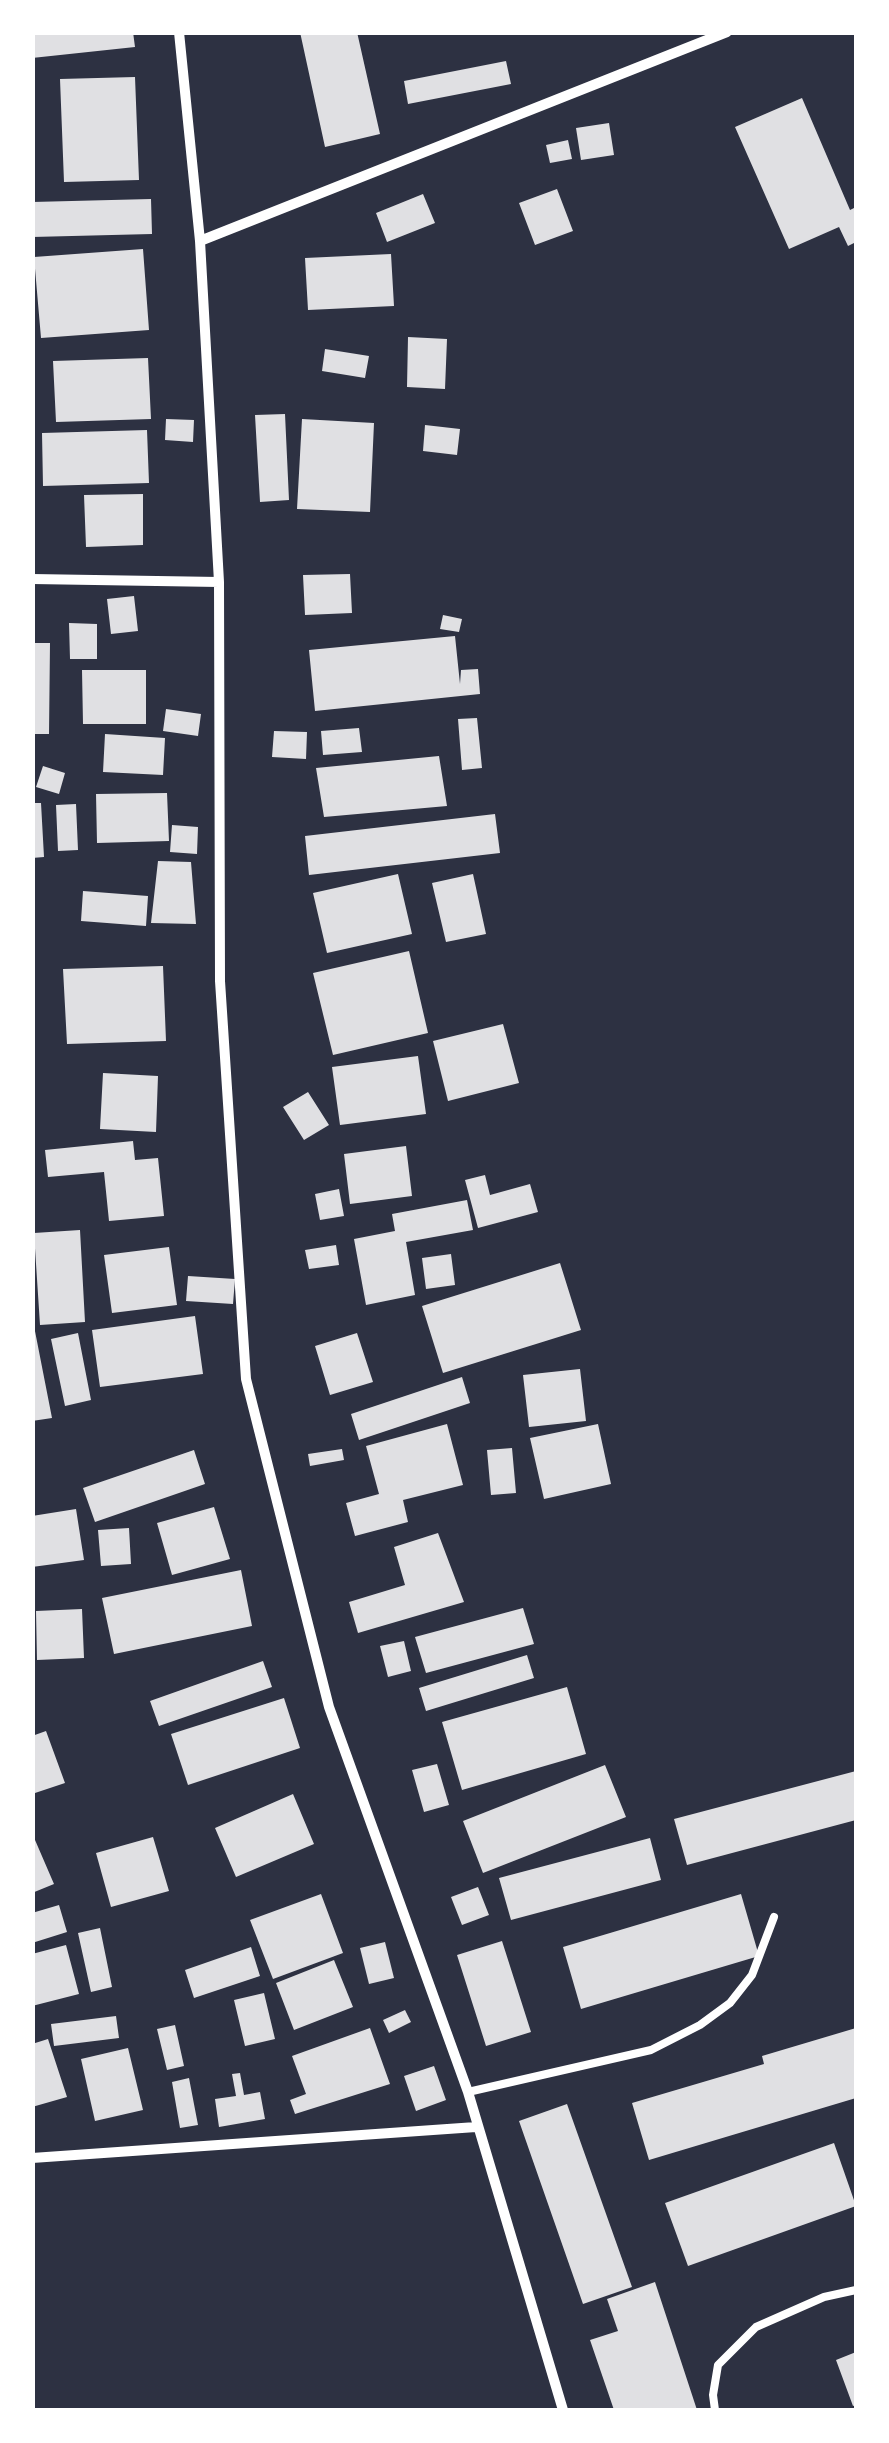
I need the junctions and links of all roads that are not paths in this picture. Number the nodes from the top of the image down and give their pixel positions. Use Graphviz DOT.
graph roads {
  1 [pos="179,32"];
  2 [pos="726,32"];
  3 [pos="200,241"];
  4 [pos="32,579"];
  5 [pos="219,582"];
  6 [pos="774,1917"];
  7 [pos="468,2092"];
  8 [pos="476,2127"];
  9 [pos="32,2158"];
  10 [pos="856,2290"];
  11 [pos="564,2410"];
  12 [pos="715,2410"];
  1 -- 3 [label="street"];
  2 -- 3 [label="street"];
  3 -- 5 [label="street"];
  4 -- 5 [label="street"];
  5 -- 7 [label="street"];
  6 -- 7 [label="lane"];
  7 -- 8 [label="street"];
  8 -- 9 [label="street"];
  8 -- 11 [label="street"];
  10 -- 12 [label="lane"];
}
